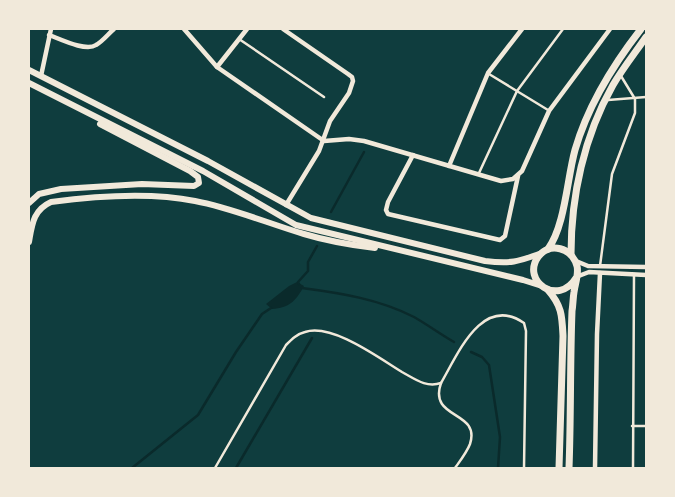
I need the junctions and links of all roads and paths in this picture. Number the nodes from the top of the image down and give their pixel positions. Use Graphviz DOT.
graph roads {
  1 [pos="51,29"];
  2 [pos="114,29"];
  3 [pos="184,29"];
  4 [pos="247,29"];
  5 [pos="283,29"];
  6 [pos="522,29"];
  7 [pos="563,29"];
  8 [pos="610,29"];
  9 [pos="641,29"];
  10 [pos="50,34"];
  11 [pos="646,37"];
  12 [pos="239,39"];
  13 [pos="216,67"];
  14 [pos="29,70"];
  15 [pos="488,73"];
  16 [pos="621,74"];
  17 [pos="41,76"];
  18 [pos="29,84"];
  19 [pos="517,91"];
  20 [pos="44,92"];
  21 [pos="324,97"];
  22 [pos="646,97"];
  23 [pos="634,99"];
  24 [pos="606,100"];
  25 [pos="549,111"];
  26 [pos="324,141"];
  27 [pos="413,155"];
  28 [pos="448,166"];
  29 [pos="478,175"];
  30 [pos="518,176"];
  31 [pos="29,203"];
  32 [pos="286,205"];
  33 [pos="29,242"];
  34 [pos="403,251"];
  35 [pos="545,251"];
  36 [pos="573,257"];
  37 [pos="600,266"];
  38 [pos="646,267"];
  39 [pos="600,273"];
  40 [pos="634,274"];
  41 [pos="646,275"];
  42 [pos="576,278"];
  43 [pos="545,288"];
  44 [pos="441,383"];
  45 [pos="632,426"];
  46 [pos="646,426"];
  47 [pos="215,468"];
  48 [pos="456,468"];
  49 [pos="524,468"];
  50 [pos="559,468"];
  51 [pos="570,468"];
  52 [pos="595,468"];
  53 [pos="633,468"];
  1 -- 10 [label="street"];
  2 -- 10 [label="street"];
  3 -- 13 [label="street"];
  4 -- 12 [label="street"];
  5 -- 26 [label="street"];
  6 -- 15 [label="street"];
  7 -- 19 [label="lane"];
  8 -- 25 [label="street"];
  9 -- 35 [label="main road"];
  10 -- 17 [label="street"];
  11 -- 16 [label="main road"];
  12 -- 13 [label="street"];
  12 -- 21 [label="lane"];
  13 -- 26 [label="street"];
  14 -- 17 [label="main road"];
  15 -- 19 [label="lane"];
  15 -- 28 [label="street"];
  16 -- 23 [label="lane"];
  16 -- 24 [label="main road"];
  17 -- 32 [label="main road"];
  18 -- 20 [label="main road"];
  19 -- 25 [label="lane"];
  19 -- 29 [label="lane"];
  20 -- 31 [label="main road"];
  20 -- 34 [label="main road"];
  22 -- 23 [label="lane"];
  23 -- 24 [label="lane"];
  23 -- 37 [label="lane"];
  24 -- 36 [label="main road"];
  25 -- 30 [label="street"];
  26 -- 27 [label="street"];
  26 -- 32 [label="street"];
  27 -- 28 [label="street"];
  27 -- 30 [label="street"];
  28 -- 29 [label="street"];
  29 -- 30 [label="street"];
  32 -- 35 [label="main road"];
  33 -- 34 [label="main road"];
  34 -- 43 [label="main road"];
  35 -- 36 [label="main road"];
  35 -- 43 [label="main road"];
  36 -- 37 [label="street"];
  36 -- 42 [label="main road"];
  37 -- 38 [label="street"];
  39 -- 40 [label="street"];
  39 -- 42 [label="street"];
  39 -- 52 [label="street"];
  40 -- 41 [label="street"];
  40 -- 45 [label="lane"];
  42 -- 43 [label="main road"];
  42 -- 51 [label="main road"];
  43 -- 50 [label="main road"];
  44 -- 47 [label="lane"];
  44 -- 48 [label="lane"];
  44 -- 49 [label="lane"];
  45 -- 46 [label="lane"];
  45 -- 53 [label="lane"];
}
